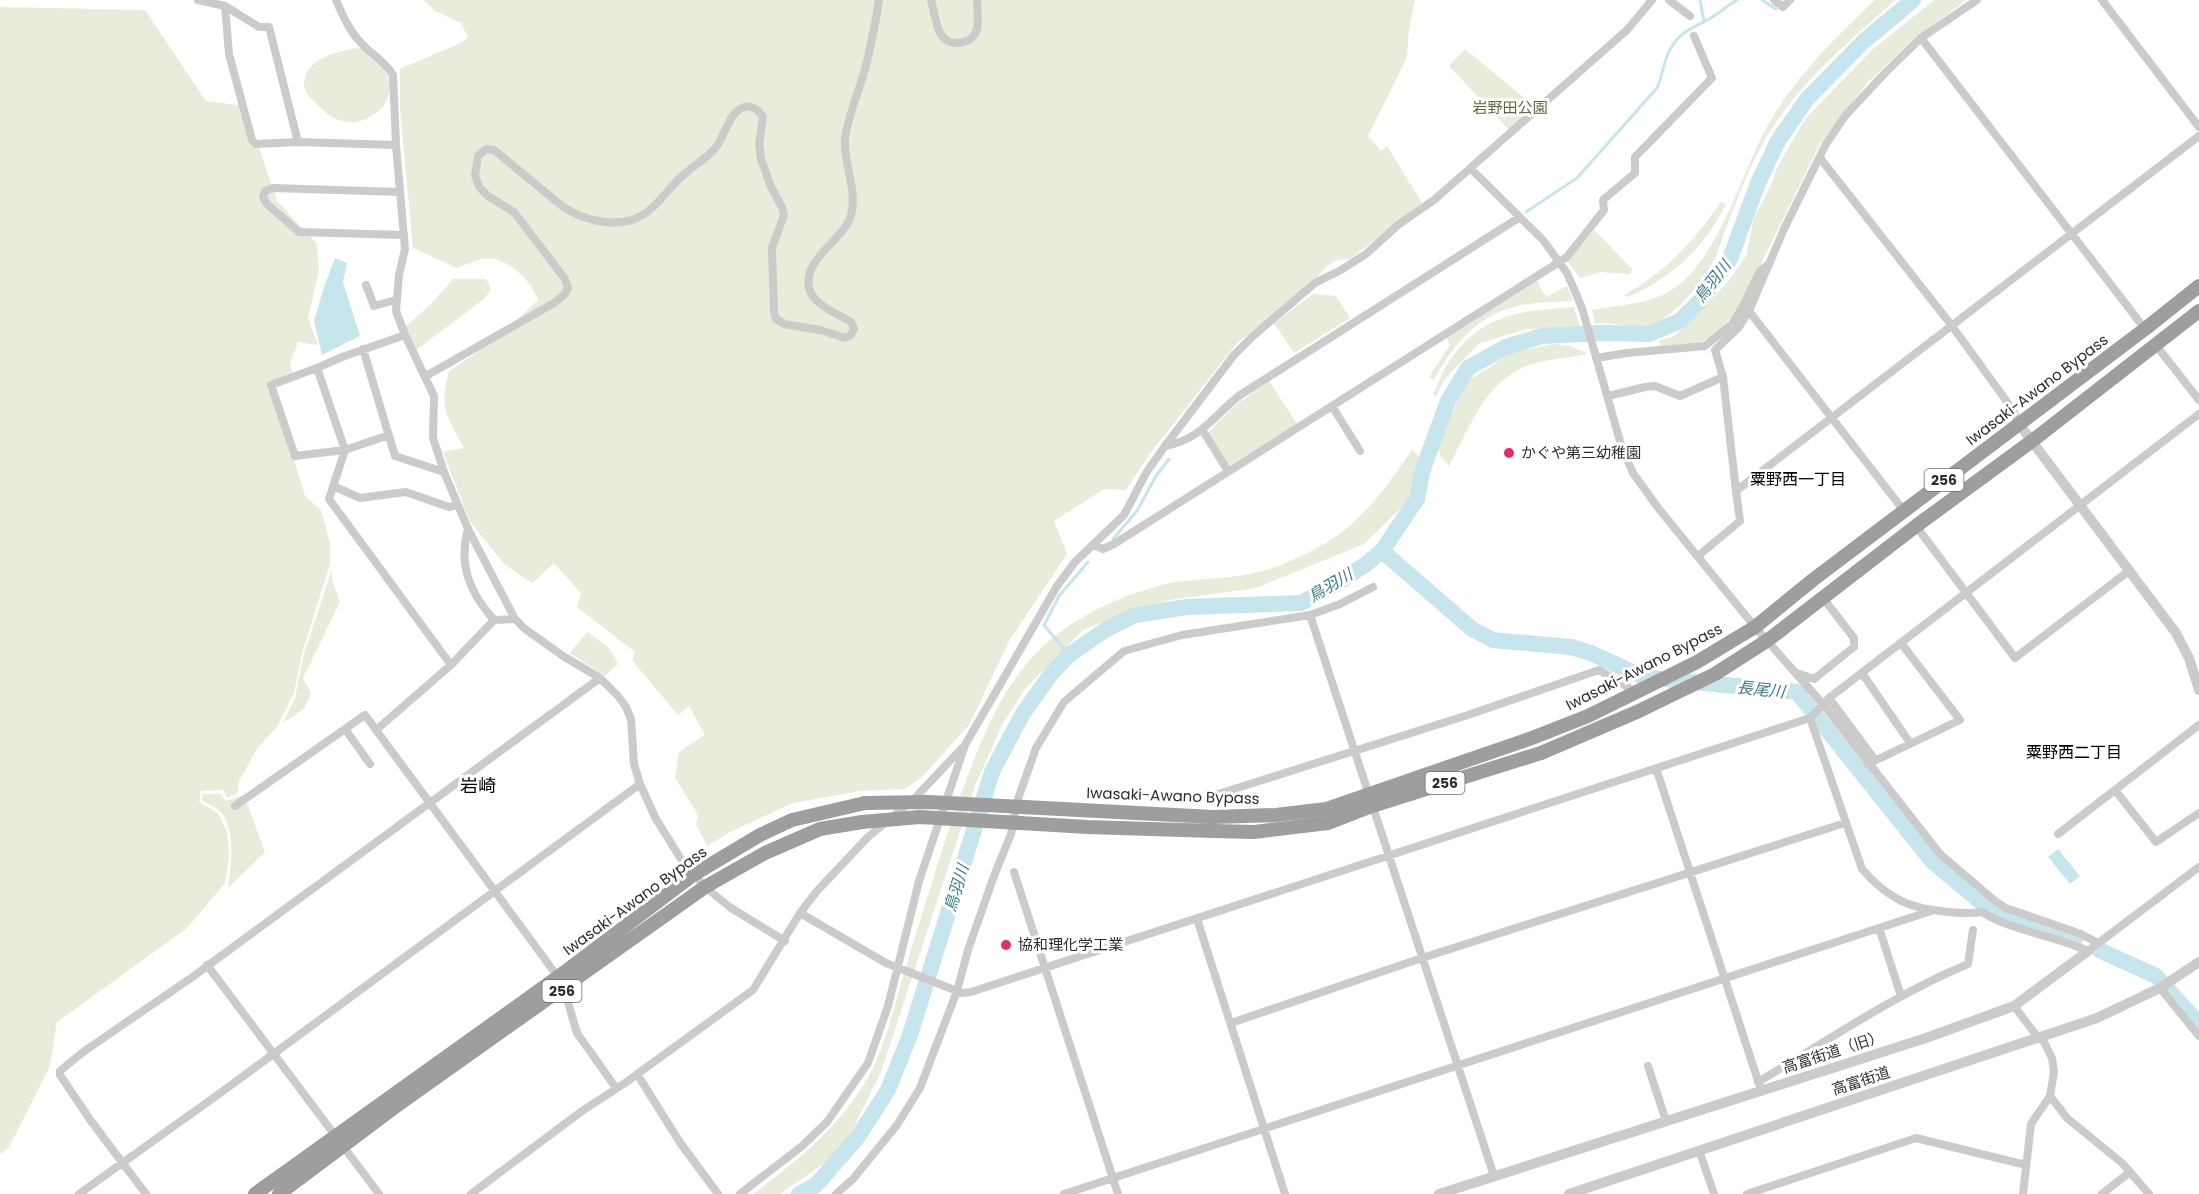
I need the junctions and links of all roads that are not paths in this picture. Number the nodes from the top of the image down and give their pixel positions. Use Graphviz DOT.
graph roads {
  1 [pos="198,0"];
  2 [pos="336,0"];
  3 [pos="879,0"];
  4 [pos="932,0"];
  5 [pos="977,0"];
  6 [pos="1652,0"];
  7 [pos="1669,0"];
  8 [pos="1774,0"];
  9 [pos="1790,0"];
  10 [pos="1977,0"];
  11 [pos="2102,0"];
  12 [pos="225,6"];
  13 [pos="1690,16"];
  14 [pos="1694,36"];
  15 [pos="1921,38"];
  16 [pos="2199,127"];
  17 [pos="2199,136"];
  18 [pos="298,142"];
  19 [pos="396,145"];
  20 [pos="1820,158"];
  21 [pos="1471,169"];
  22 [pos="400,192"];
  23 [pos="1520,217"];
  24 [pos="2072,233"];
  25 [pos="404,235"];
  26 [pos="1560,262"];
  27 [pos="1770,263"];
  28 [pos="366,285"];
  29 [pos="2199,286"];
  30 [pos="396,300"];
  31 [pos="1749,311"];
  32 [pos="2199,311"];
  33 [pos="1952,326"];
  34 [pos="2145,330"];
  35 [pos="405,335"];
  36 [pos="2155,344"];
  37 [pos="363,349"];
  38 [pos="1596,356"];
  39 [pos="317,368"];
  40 [pos="426,376"];
  41 [pos="1723,377"];
  42 [pos="1608,396"];
  43 [pos="2199,400"];
  44 [pos="1332,406"];
  45 [pos="2199,414"];
  46 [pos="1830,417"];
  47 [pos="2019,424"];
  48 [pos="1203,431"];
  49 [pos="389,435"];
  50 [pos="2032,441"];
  51 [pos="1165,446"];
  52 [pos="345,450"];
  53 [pos="1360,451"];
  54 [pos="1228,471"];
  55 [pos="444,472"];
  56 [pos="333,486"];
  57 [pos="1736,491"];
  58 [pos="456,505"];
  59 [pos="2081,506"];
  60 [pos="1904,510"];
  61 [pos="1916,526"];
  62 [pos="468,529"];
  63 [pos="1093,545"];
  64 [pos="1698,556"];
  65 [pos="2130,570"];
  66 [pos="1373,587"];
  67 [pos="1966,593"];
  68 [pos="1823,598"];
  69 [pos="1310,615"];
  70 [pos="515,619"];
  71 [pos="494,620"];
  72 [pos="1755,627"];
  73 [pos="1768,640"];
  74 [pos="1901,643"];
  75 [pos="451,665"];
  76 [pos="1796,673"];
  77 [pos="1862,673"];
  78 [pos="600,678"];
  79 [pos="2199,690"];
  80 [pos="1636,692"];
  81 [pos="1826,700"];
  82 [pos="1810,718"];
  83 [pos="2199,725"];
  84 [pos="345,729"];
  85 [pos="376,730"];
  86 [pos="1910,743"];
  87 [pos="965,745"];
  88 [pos="1356,751"];
  89 [pos="1871,762"];
  90 [pos="370,765"];
  91 [pos="1656,768"];
  92 [pos="640,784"];
  93 [pos="2115,790"];
  94 [pos="1212,796"];
  95 [pos="1370,800"];
  96 [pos="430,802"];
  97 [pos="236,806"];
  98 [pos="2199,813"];
  99 [pos="1845,823"];
  100 [pos="2058,834"];
  101 [pos="1388,855"];
  102 [pos="2199,867"];
  103 [pos="1014,872"];
  104 [pos="1690,873"];
  105 [pos="693,875"];
  106 [pos="705,887"];
  107 [pos="494,891"];
  108 [pos="1993,902"];
  109 [pos="1931,911"];
  110 [pos="1984,911"];
  111 [pos="800,913"];
  112 [pos="1197,919"];
  113 [pos="2018,920"];
  114 [pos="1879,928"];
  115 [pos="1973,930"];
  116 [pos="785,941"];
  117 [pos="2098,943"];
  118 [pos="2088,951"];
  119 [pos="1422,958"];
  120 [pos="2199,962"];
  121 [pos="207,965"];
  122 [pos="1044,967"];
  123 [pos="898,969"];
  124 [pos="1724,980"];
  125 [pos="561,983"];
  126 [pos="2160,988"];
  127 [pos="955,990"];
  128 [pos="1901,996"];
  129 [pos="2014,1006"];
  130 [pos="1230,1023"];
  131 [pos="2199,1036"];
  132 [pos="2040,1039"];
  133 [pos="272,1053"];
  134 [pos="1458,1066"];
  135 [pos="1648,1066"];
  136 [pos="637,1074"];
  137 [pos="1759,1086"];
  138 [pos="616,1088"];
  139 [pos="2050,1096"];
  140 [pos="1666,1121"];
  141 [pos="1264,1129"];
  142 [pos="339,1142"];
  143 [pos="1699,1150"];
  144 [pos="123,1161"];
  145 [pos="2026,1164"];
  146 [pos="2130,1172"];
  147 [pos="1494,1176"];
  148 [pos="1112,1178"];
  149 [pos="79,1194"];
  150 [pos="146,1194"];
  151 [pos="255,1194"];
  152 [pos="279,1194"];
  153 [pos="379,1194"];
  154 [pos="471,1194"];
  155 [pos="718,1194"];
  156 [pos="740,1194"];
  157 [pos="836,1194"];
  158 [pos="1064,1194"];
  159 [pos="1118,1194"];
  160 [pos="1285,1194"];
  161 [pos="1439,1194"];
  162 [pos="1569,1194"];
  163 [pos="1714,1194"];
  164 [pos="1747,1194"];
  165 [pos="2023,1194"];
  166 [pos="2102,1194"];
  167 [pos="2150,1194"];
  1 -- 12 [label="street"];
  2 -- 19 [label="street"];
  3 -- 40 [label="street"];
  4 -- 5 [label="street"];
  6 -- 21 [label="street"];
  7 -- 13 [label="street"];
  8 -- 9 [label="street"];
  10 -- 15 [label="street"];
  11 -- 16 [label="street"];
  12 -- 18 [label="street"];
  12 -- 18 [label="street"];
  14 -- 26 [label="street"];
  15 -- 20 [label="street"];
  15 -- 24 [label="street"];
  17 -- 24 [label="street"];
  18 -- 19 [label="street"];
  19 -- 22 [label="street"];
  20 -- 27 [label="street"];
  20 -- 33 [label="street"];
  21 -- 23 [label="street"];
  21 -- 51 [label="street"];
  22 -- 25 [label="street"];
  22 -- 25 [label="street"];
  23 -- 26 [label="street"];
  23 -- 48 [label="street"];
  24 -- 33 [label="street"];
  24 -- 34 [label="street"];
  25 -- 30 [label="street"];
  26 -- 38 [label="street"];
  26 -- 44 [label="street"];
  27 -- 31 [label="street"];
  27 -- 38 [label="street"];
  28 -- 30 [label="street"];
  29 -- 34 [label="highway, Iwasaki-Awano Bypass / 256"];
  30 -- 35 [label="street"];
  31 -- 41 [label="street"];
  31 -- 46 [label="street"];
  32 -- 36 [label="highway, Iwasaki-Awano Bypass / 256"];
  33 -- 46 [label="street"];
  33 -- 47 [label="street"];
  34 -- 47 [label="highway, Iwasaki-Awano Bypass / 256"];
  35 -- 37 [label="street"];
  35 -- 40 [label="street"];
  36 -- 43 [label="street"];
  36 -- 50 [label="highway, Iwasaki-Awano Bypass / 256"];
  37 -- 39 [label="street"];
  37 -- 49 [label="street"];
  38 -- 42 [label="street"];
  39 -- 52 [label="street"];
  39 -- 52 [label="street"];
  40 -- 55 [label="street"];
  41 -- 42 [label="street"];
  41 -- 57 [label="street"];
  42 -- 64 [label="street"];
  44 -- 53 [label="street"];
  44 -- 54 [label="street"];
  45 -- 59 [label="street"];
  46 -- 57 [label="street"];
  46 -- 60 [label="street"];
  47 -- 50 [label="street"];
  47 -- 60 [label="highway, Iwasaki-Awano Bypass / 256"];
  48 -- 51 [label="street"];
  48 -- 54 [label="street"];
  49 -- 52 [label="street"];
  49 -- 55 [label="street"];
  50 -- 59 [label="street"];
  50 -- 61 [label="highway, Iwasaki-Awano Bypass / 256"];
  51 -- 63 [label="street"];
  52 -- 56 [label="street"];
  54 -- 63 [label="street"];
  55 -- 58 [label="street"];
  56 -- 58 [label="street"];
  56 -- 75 [label="street"];
  57 -- 64 [label="street"];
  58 -- 62 [label="street"];
  59 -- 65 [label="street"];
  59 -- 67 [label="street"];
  60 -- 72 [label="highway, Iwasaki-Awano Bypass / 256"];
  61 -- 67 [label="street"];
  61 -- 68 [label="highway, Iwasaki-Awano Bypass / 256"];
  62 -- 70 [label="street"];
  62 -- 71 [label="street"];
  63 -- 87 [label="street"];
  64 -- 72 [label="street"];
  65 -- 67 [label="street"];
  65 -- 79 [label="street"];
  66 -- 69 [label="street"];
  67 -- 74 [label="street"];
  68 -- 73 [label="highway, Iwasaki-Awano Bypass / 256"];
  68 -- 76 [label="street"];
  69 -- 88 [label="street"];
  69 -- 127 [label="street"];
  70 -- 71 [label="street"];
  70 -- 78 [label="street"];
  71 -- 75 [label="street"];
  72 -- 73 [label="street"];
  72 -- 80 [label="highway, Iwasaki-Awano Bypass / 256"];
  73 -- 76 [label="street"];
  73 -- 95 [label="highway, Iwasaki-Awano Bypass / 256"];
  74 -- 77 [label="street"];
  74 -- 86 [label="street"];
  75 -- 85 [label="street"];
  76 -- 81 [label="street"];
  77 -- 81 [label="street"];
  77 -- 86 [label="street"];
  78 -- 92 [label="street"];
  78 -- 96 [label="street"];
  80 -- 88 [label="street"];
  80 -- 95 [label="highway, Iwasaki-Awano Bypass / 256"];
  81 -- 82 [label="street"];
  81 -- 89 [label="street"];
  82 -- 91 [label="street"];
  82 -- 99 [label="street"];
  83 -- 93 [label="street"];
  84 -- 85 [label="street"];
  84 -- 90 [label="street"];
  84 -- 97 [label="street"];
  85 -- 96 [label="street"];
  86 -- 89 [label="street"];
  87 -- 111 [label="street"];
  87 -- 123 [label="street"];
  88 -- 94 [label="street"];
  88 -- 95 [label="street"];
  89 -- 108 [label="street"];
  91 -- 101 [label="street"];
  91 -- 104 [label="street"];
  92 -- 105 [label="street"];
  92 -- 107 [label="street"];
  93 -- 98 [label="street"];
  93 -- 100 [label="street"];
  95 -- 101 [label="street"];
  95 -- 105 [label="highway, Iwasaki-Awano Bypass / 256, bridge"];
  95 -- 106 [label="highway, Iwasaki-Awano Bypass / 256, bridge"];
  96 -- 107 [label="street"];
  96 -- 121 [label="street"];
  99 -- 104 [label="street"];
  99 -- 109 [label="street"];
  101 -- 112 [label="street"];
  101 -- 119 [label="street"];
  102 -- 117 [label="street, 高富街道（旧）"];
  103 -- 122 [label="street"];
  104 -- 119 [label="street"];
  104 -- 124 [label="street"];
  105 -- 106 [label="street"];
  105 -- 125 [label="highway, Iwasaki-Awano Bypass / 256"];
  106 -- 116 [label="street"];
  106 -- 125 [label="highway, Iwasaki-Awano Bypass / 256"];
  107 -- 125 [label="street"];
  107 -- 133 [label="street"];
  108 -- 110 [label="street"];
  108 -- 113 [label="street"];
  109 -- 110 [label="street"];
  109 -- 114 [label="street"];
  110 -- 113 [label="street"];
  111 -- 116 [label="street"];
  111 -- 123 [label="street"];
  112 -- 122 [label="street"];
  112 -- 130 [label="street"];
  113 -- 117 [label="street"];
  113 -- 118 [label="street"];
  114 -- 124 [label="street"];
  114 -- 128 [label="street"];
  115 -- 128 [label="street"];
  116 -- 136 [label="street"];
  117 -- 118 [label="street, 高富街道（旧）"];
  118 -- 129 [label="street, 高富街道（旧）"];
  119 -- 130 [label="street"];
  119 -- 134 [label="street"];
  120 -- 126 [label="street, 高富街道"];
  121 -- 133 [label="street"];
  121 -- 144 [label="street"];
  122 -- 127 [label="street"];
  122 -- 148 [label="street"];
  123 -- 127 [label="street"];
  123 -- 156 [label="street"];
  124 -- 134 [label="street"];
  124 -- 137 [label="street"];
  125 -- 138 [label="street"];
  125 -- 142 [label="highway, Iwasaki-Awano Bypass / 256"];
  126 -- 131 [label="street"];
  126 -- 132 [label="street, 高富街道"];
  127 -- 157 [label="street"];
  128 -- 137 [label="street"];
  129 -- 132 [label="street"];
  129 -- 137 [label="street, 高富街道（旧）"];
  130 -- 141 [label="street"];
  132 -- 139 [label="street"];
  132 -- 143 [label="street, 高富街道"];
  133 -- 142 [label="street"];
  133 -- 144 [label="street"];
  134 -- 141 [label="street"];
  134 -- 147 [label="street"];
  135 -- 140 [label="street"];
  136 -- 138 [label="street"];
  136 -- 155 [label="street"];
  137 -- 140 [label="street, 高富街道（旧）"];
  138 -- 154 [label="street"];
  139 -- 145 [label="street"];
  139 -- 146 [label="street"];
  140 -- 147 [label="street, 高富街道（旧）"];
  141 -- 148 [label="street"];
  141 -- 160 [label="street"];
  142 -- 151 [label="highway, Iwasaki-Awano Bypass / 256"];
  142 -- 152 [label="highway, Iwasaki-Awano Bypass / 256"];
  142 -- 153 [label="street"];
  143 -- 162 [label="street, 高富街道"];
  143 -- 163 [label="street"];
  144 -- 149 [label="street"];
  144 -- 150 [label="street"];
  145 -- 164 [label="street"];
  145 -- 165 [label="street"];
  146 -- 166 [label="street"];
  146 -- 167 [label="street"];
  147 -- 161 [label="street, 高富街道（旧）"];
  148 -- 158 [label="street"];
  148 -- 159 [label="street"];
}
